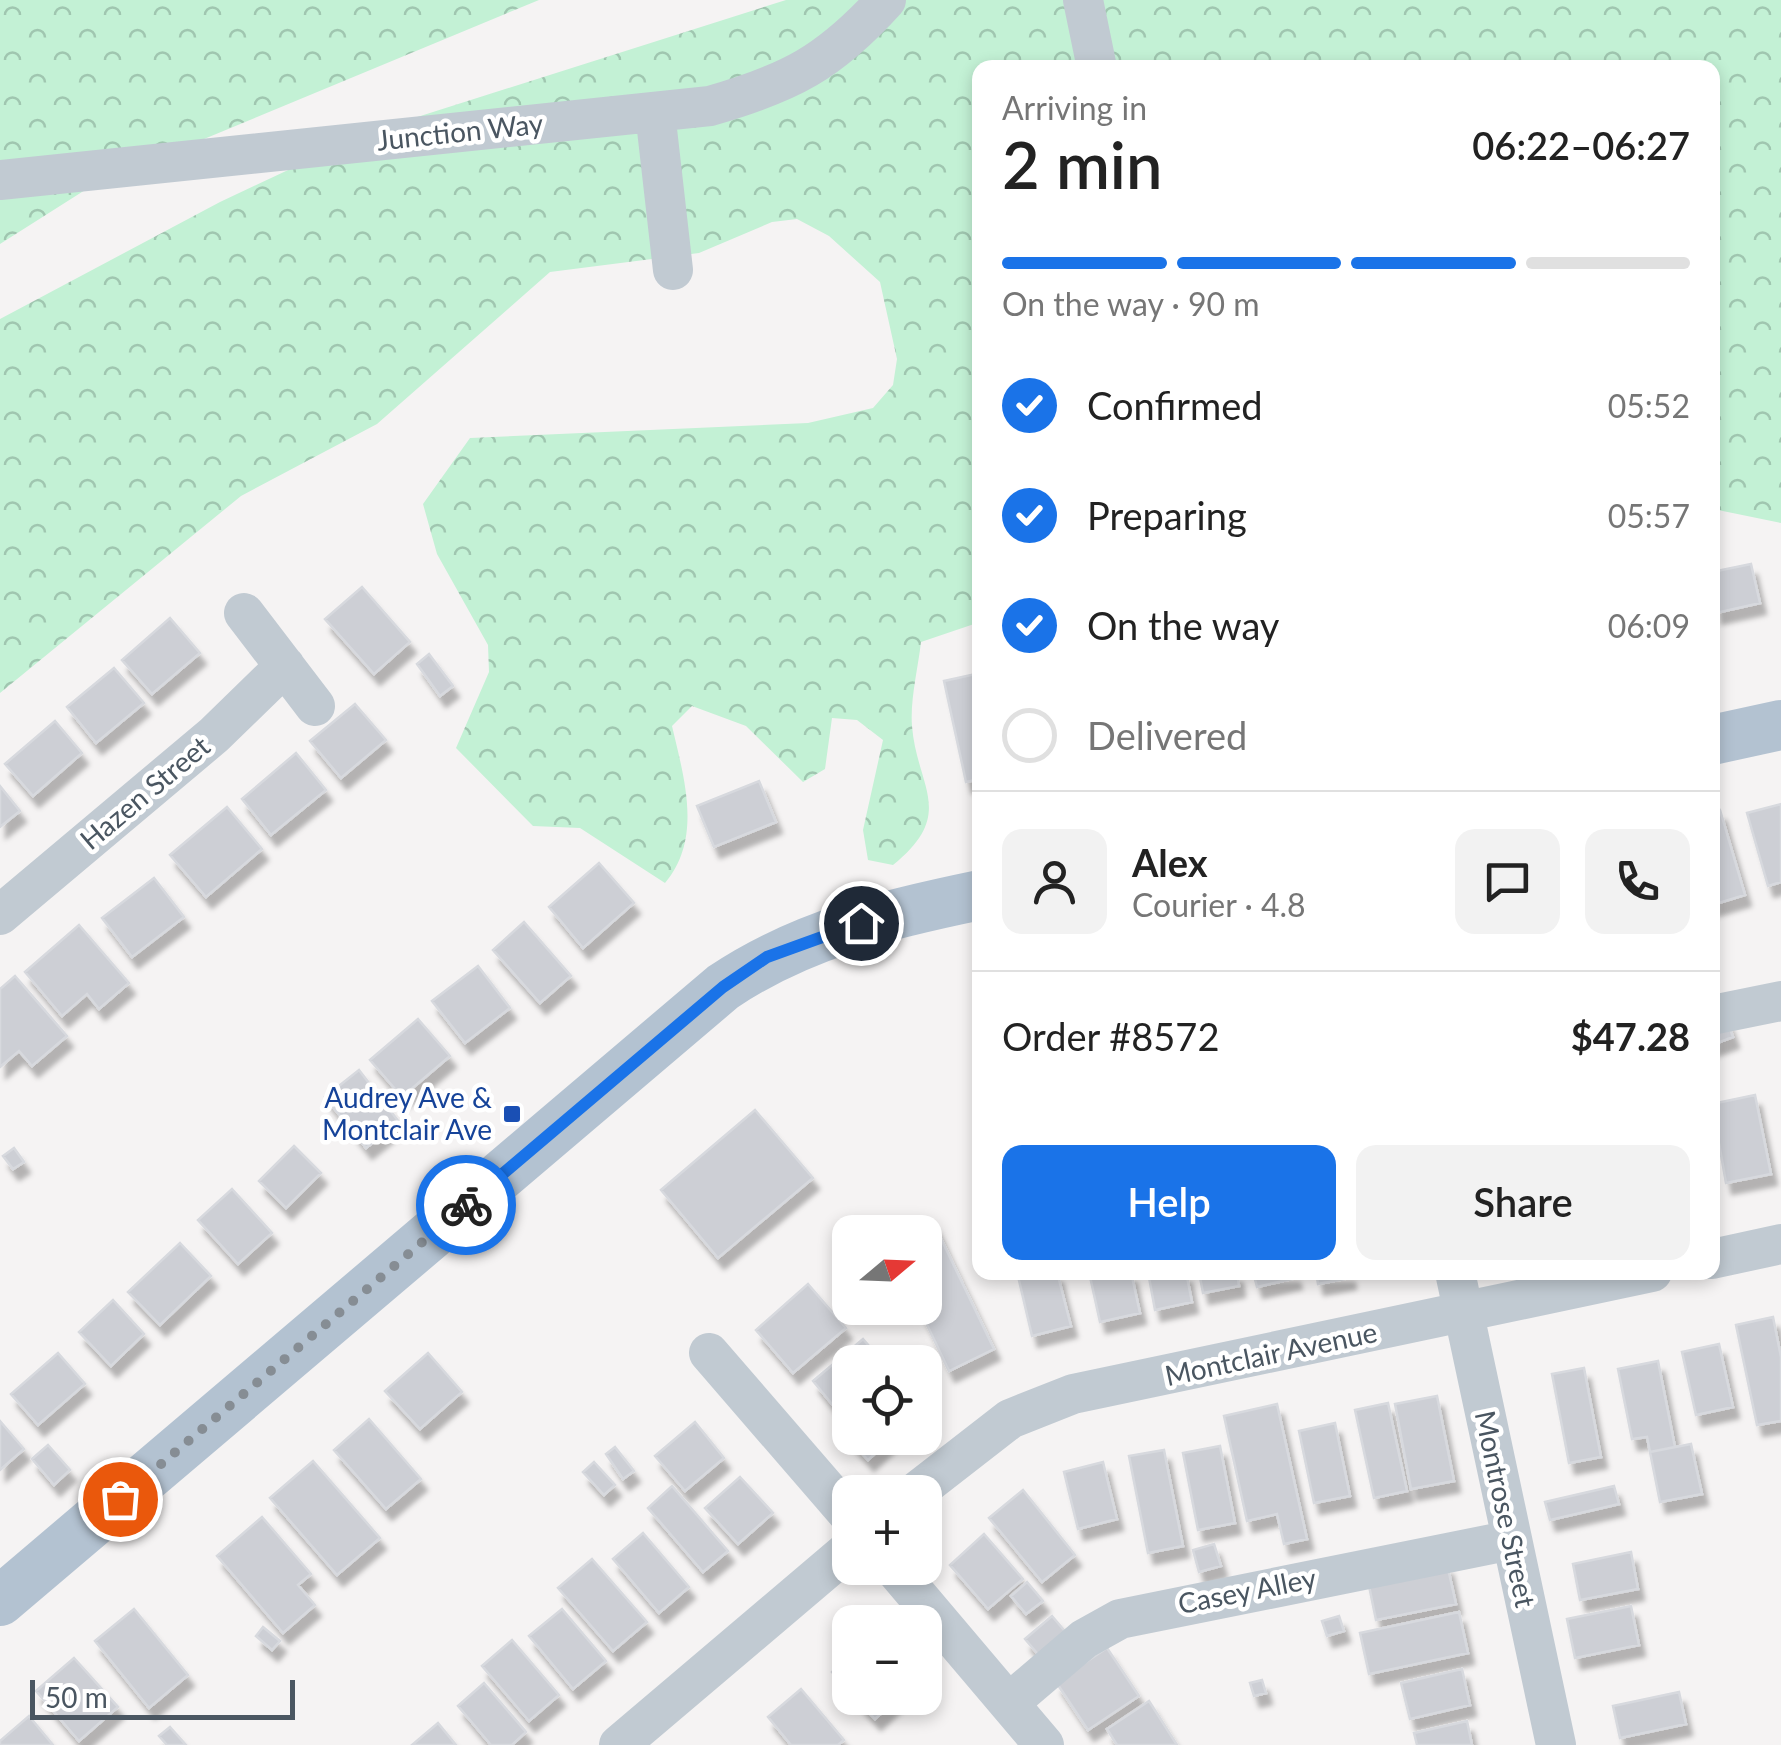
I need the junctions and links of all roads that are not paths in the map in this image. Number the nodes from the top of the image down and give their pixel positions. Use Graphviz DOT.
graph roads {
  1 [pos="886,0"];
  2 [pos="1083,0"];
  3 [pos="1095,60"];
  4 [pos="655,112"];
  5 [pos="0,180"];
  6 [pos="673,270"];
  7 [pos="244,612"];
  8 [pos="285,666"];
  9 [pos="315,706"];
  10 [pos="1781,725"];
  11 [pos="1720,738"];
  12 [pos="972,897"];
  13 [pos="0,914"];
  14 [pos="1781,1001"];
  15 [pos="1720,1014"];
  16 [pos="1781,1244"];
  17 [pos="1720,1257"];
  18 [pos="1457,1280"];
  19 [pos="1616,1280"];
  20 [pos="1464,1314"];
  21 [pos="709,1353"];
  22 [pos="938,1475"];
  23 [pos="832,1495"];
  24 [pos="1512,1540"];
  25 [pos="832,1564"];
  26 [pos="909,1585"];
  27 [pos="0,1601"];
  28 [pos="1010,1702"];
  29 [pos="619,1745"];
  30 [pos="1044,1745"];
  31 [pos="1556,1745"];
  1 -- 4 [label="street, Junction Way"];
  2 -- 3 [label="street"];
  4 -- 5 [label="street, Junction Way"];
  4 -- 6 [label="street"];
  7 -- 8 [label="street"];
  8 -- 9 [label="street"];
  8 -- 13 [label="street, Hazen Street"];
  10 -- 11 [label="main road"];
  12 -- 27 [label="main road"];
  14 -- 15 [label="street"];
  16 -- 17 [label="street"];
  18 -- 20 [label="street, Montrose Street"];
  19 -- 20 [label="street, Montclair Avenue"];
  20 -- 22 [label="street, Montclair Avenue"];
  20 -- 24 [label="street, Montrose Street"];
  21 -- 23 [label="street"];
  24 -- 28 [label="street, Casey Alley"];
  24 -- 31 [label="street, Montrose Street"];
  25 -- 29 [label="street"];
  26 -- 28 [label="street"];
  28 -- 30 [label="street"];
}
